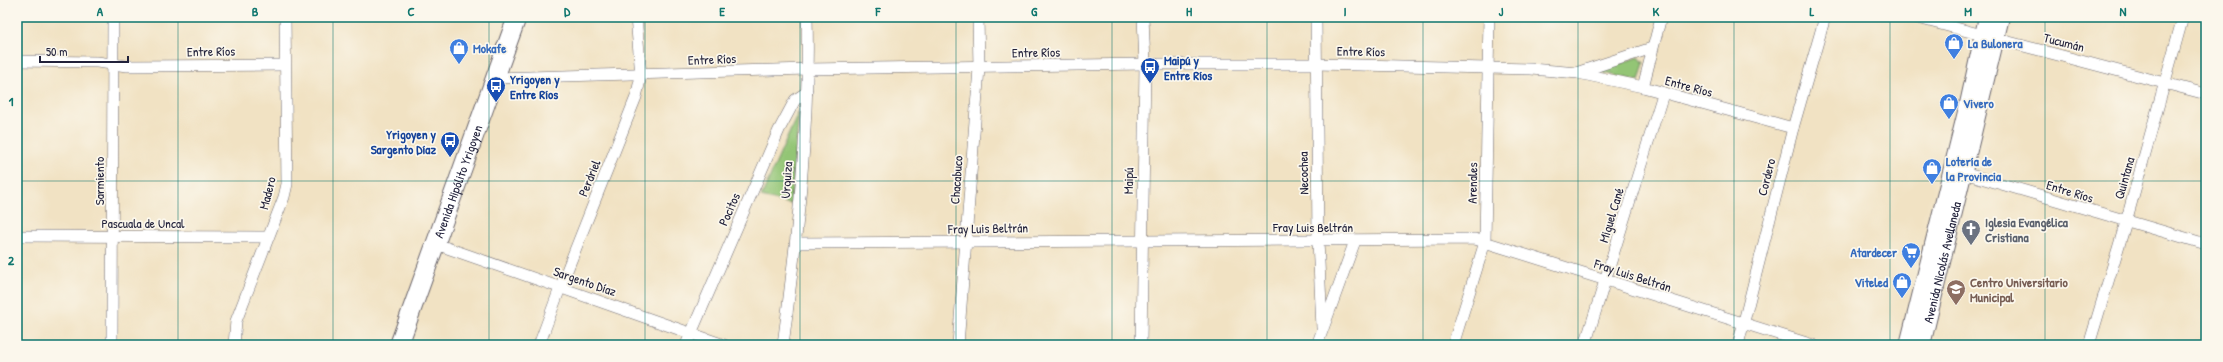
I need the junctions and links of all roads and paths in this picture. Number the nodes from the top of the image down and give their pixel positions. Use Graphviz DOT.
graph roads {
  1 [pos="113,17"];
  2 [pos="285,17"];
  3 [pos="517,17"];
  4 [pos="636,17"];
  5 [pos="807,17"];
  6 [pos="978,17"];
  7 [pos="1144,17"];
  8 [pos="1316,17"];
  9 [pos="1489,17"];
  10 [pos="1661,17"];
  11 [pos="1825,17"];
  12 [pos="1914,17"];
  13 [pos="1986,17"];
  14 [pos="2001,17"];
  15 [pos="2183,17"];
  16 [pos="1989,37"];
  17 [pos="1652,48"];
  18 [pos="17,61"];
  19 [pos="113,64"];
  20 [pos="285,64"];
  21 [pos="1145,64"];
  22 [pos="1316,64"];
  23 [pos="979,68"];
  24 [pos="1488,68"];
  25 [pos="808,70"];
  26 [pos="1578,73"];
  27 [pos="641,76"];
  28 [pos="495,78"];
  29 [pos="2165,82"];
  30 [pos="1643,87"];
  31 [pos="807,92"];
  32 [pos="1663,94"];
  33 [pos="2206,94"];
  34 [pos="1792,128"];
  35 [pos="1957,171"];
  36 [pos="2126,222"];
  37 [pos="17,236"];
  38 [pos="113,237"];
  39 [pos="268,237"];
  40 [pos="1141,240"];
  41 [pos="1318,240"];
  42 [pos="1355,241"];
  43 [pos="966,242"];
  44 [pos="1485,242"];
  45 [pos="796,243"];
  46 [pos="436,244"];
  47 [pos="2206,244"];
  48 [pos="1605,280"];
  49 [pos="560,288"];
  50 [pos="1743,324"];
  51 [pos="1322,328"];
  52 [pos="690,333"];
  53 [pos="112,345"];
  54 [pos="234,345"];
  55 [pos="399,345"];
  56 [pos="539,345"];
  57 [pos="686,345"];
  58 [pos="724,345"];
  59 [pos="783,345"];
  60 [pos="958,345"];
  61 [pos="1141,345"];
  62 [pos="1317,345"];
  63 [pos="1453,345"];
  64 [pos="1585,345"];
  65 [pos="1738,345"];
  66 [pos="1813,345"];
  67 [pos="1908,345"];
  68 [pos="1922,345"];
  69 [pos="2089,345"];
  1 -- 19 [label="street, Sarmiento"];
  2 -- 20 [label="street, Madero"];
  3 -- 28 [label="main road, Avenida Hipólito Yrigoyen"];
  4 -- 27 [label="street, Perdriel"];
  5 -- 25 [label="street, Urquiza"];
  6 -- 23 [label="street, Chacabuco"];
  7 -- 21 [label="street, Maipú"];
  8 -- 22 [label="street, Necochea"];
  9 -- 24 [label="street, Arenales"];
  10 -- 17 [label="street"];
  11 -- 34 [label="street, Cordero"];
  12 -- 16 [label="street, Tucumán"];
  13 -- 16 [label="main road, Avenida Nicolás Avellaneda"];
  14 -- 16 [label="main road, Avenida Nicolás Avellaneda"];
  15 -- 29 [label="street, Quintana"];
  16 -- 29 [label="street, Tucumán"];
  16 -- 35 [label="main road, Avenida Nicolás Avellaneda"];
  17 -- 26 [label="street, Entre Ríos"];
  17 -- 30 [label="street"];
  18 -- 19 [label="street, Entre Ríos"];
  19 -- 20 [label="street, Entre Ríos"];
  19 -- 38 [label="street, Sarmiento"];
  20 -- 39 [label="street, Madero"];
  21 -- 22 [label="street, Entre Ríos"];
  21 -- 23 [label="street, Entre Ríos"];
  21 -- 40 [label="street, Maipú"];
  22 -- 24 [label="street, Entre Ríos"];
  22 -- 41 [label="street, Necochea"];
  23 -- 25 [label="street, Entre Ríos"];
  23 -- 43 [label="street, Chacabuco"];
  24 -- 26 [label="street, Entre Ríos"];
  24 -- 44 [label="street, Arenales"];
  25 -- 27 [label="street, Entre Ríos"];
  25 -- 31 [label="street, Urquiza"];
  26 -- 30 [label="street, Entre Ríos"];
  27 -- 28 [label="street, Entre Ríos"];
  27 -- 49 [label="street, Perdriel"];
  28 -- 46 [label="main road, Avenida Hipólito Yrigoyen"];
  29 -- 33 [label="street, Tucumán"];
  29 -- 36 [label="street, Quintana"];
  30 -- 32 [label="street, Entre Ríos"];
  31 -- 45 [label="street, Urquiza"];
  31 -- 52 [label="street, Pocitos"];
  32 -- 34 [label="street, Entre Ríos"];
  32 -- 48 [label="street, Miguel Cané"];
  34 -- 50 [label="street, Cordero"];
  35 -- 36 [label="street, Entre Ríos"];
  35 -- 67 [label="main road, Avenida Nicolás Avellaneda"];
  35 -- 68 [label="main road, Avenida Nicolás Avellaneda"];
  36 -- 47 [label="street, Entre Ríos"];
  36 -- 69 [label="street, Quintana"];
  37 -- 38 [label="street, Pascuala de Uncal"];
  38 -- 39 [label="street, Pascuala de Uncal"];
  38 -- 53 [label="street, Sarmiento"];
  39 -- 54 [label="street, Madero"];
  40 -- 41 [label="street, Fray Luis Beltrán"];
  40 -- 43 [label="street, Fray Luis Beltrán"];
  40 -- 61 [label="street, Maipú"];
  41 -- 42 [label="street, Fray Luis Beltrán"];
  41 -- 51 [label="street, Necochea"];
  42 -- 44 [label="street, Fray Luis Beltrán"];
  42 -- 51 [label="street, Necochea"];
  43 -- 45 [label="street, Fray Luis Beltrán"];
  43 -- 60 [label="street, Chacabuco"];
  44 -- 48 [label="street, Fray Luis Beltrán"];
  44 -- 63 [label="street, Arenales"];
  45 -- 59 [label="street, Urquiza"];
  46 -- 49 [label="street, Sargento Díaz"];
  46 -- 55 [label="main road, Avenida Hipólito Yrigoyen"];
  48 -- 50 [label="street, Fray Luis Beltrán"];
  48 -- 64 [label="street, Miguel Cané"];
  49 -- 52 [label="street, Sargento Díaz"];
  49 -- 56 [label="street, Perdriel"];
  50 -- 65 [label="street, Cordero"];
  50 -- 66 [label="street, Fray Luis Beltrán"];
  51 -- 62 [label="street, Necochea"];
  52 -- 57 [label="street, Pocitos"];
  52 -- 58 [label="street, Sargento Díaz"];
}
